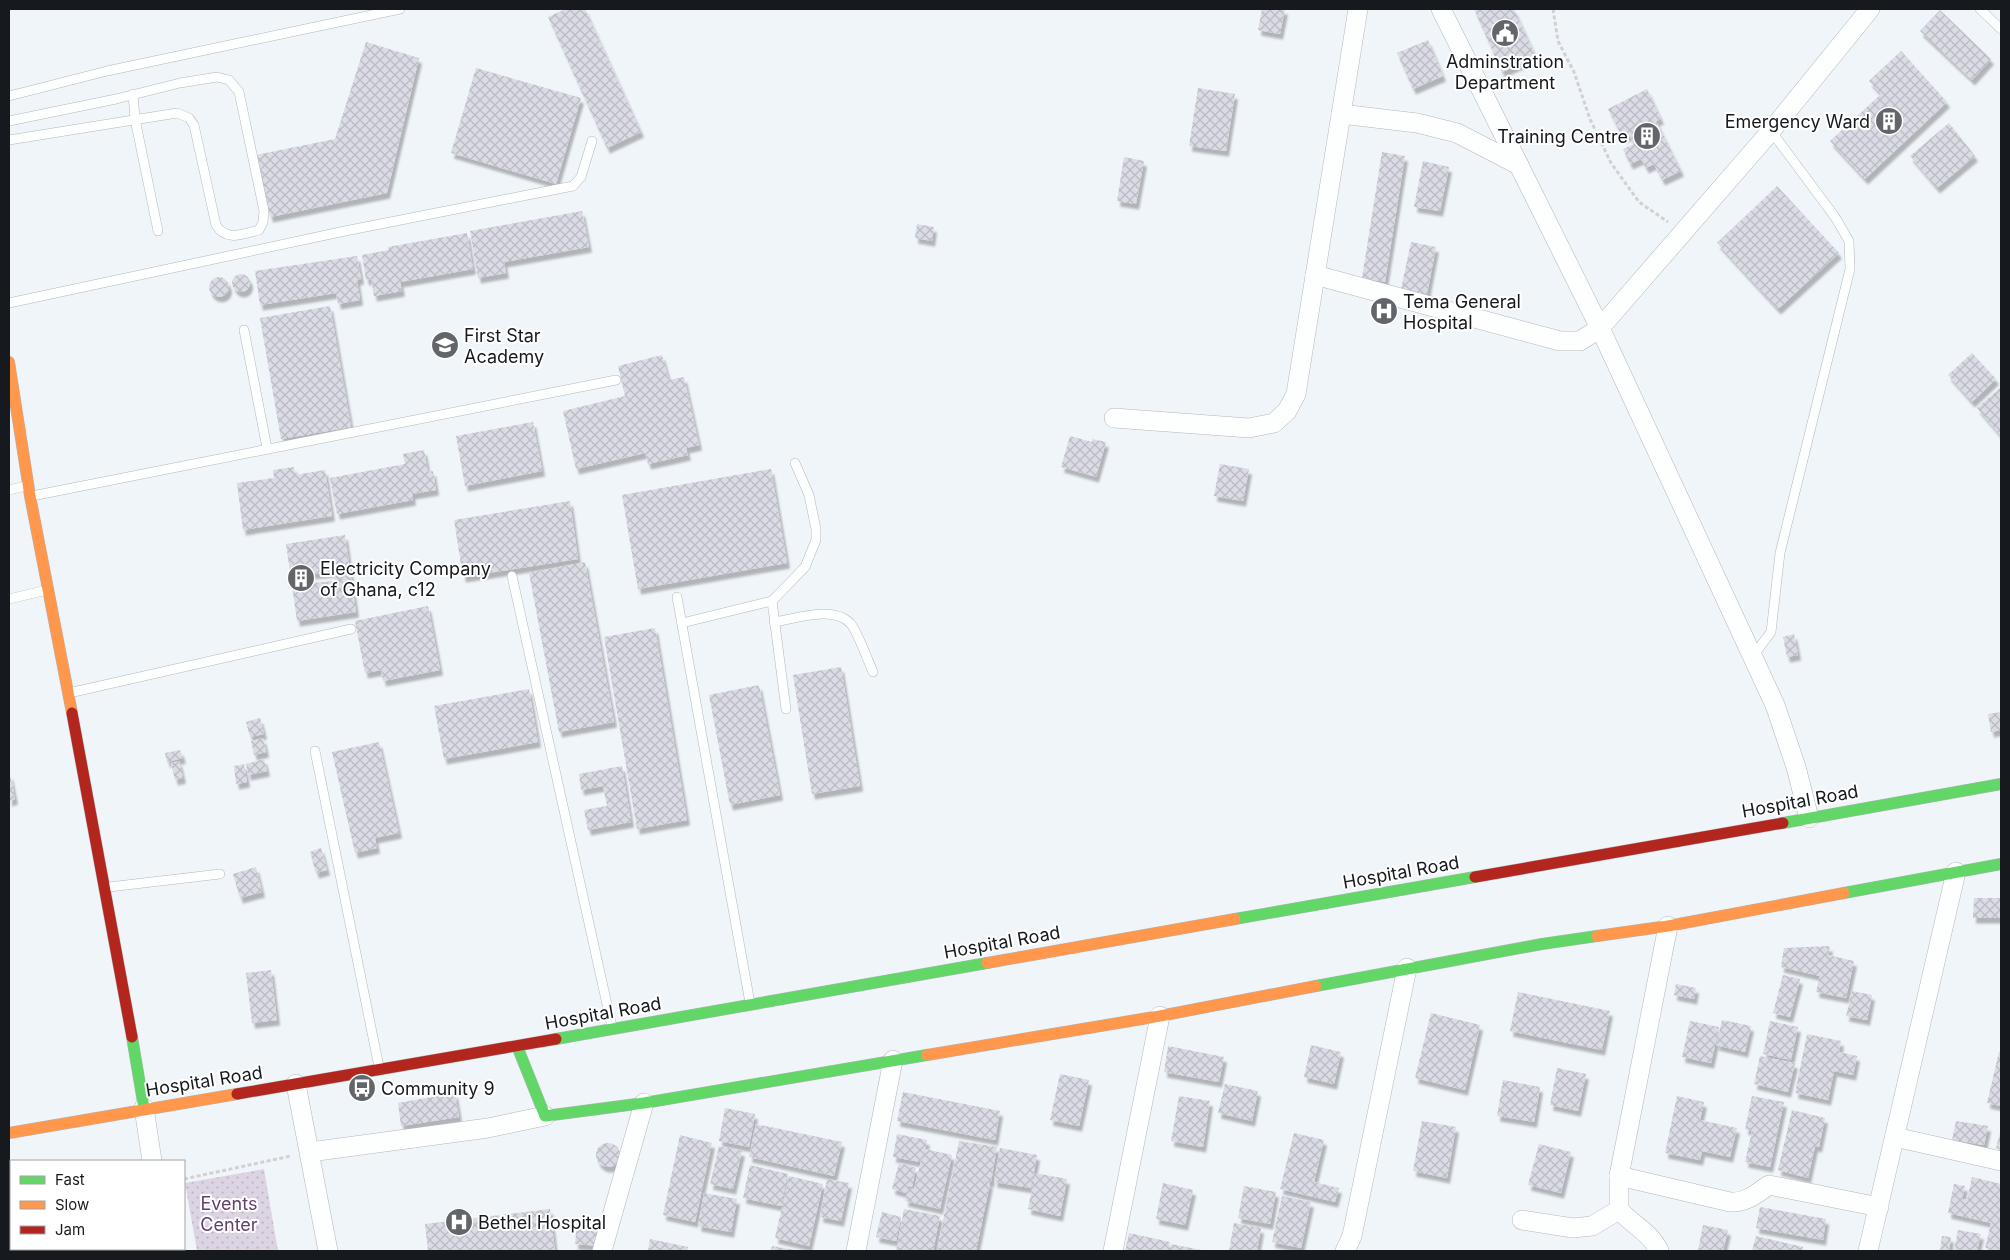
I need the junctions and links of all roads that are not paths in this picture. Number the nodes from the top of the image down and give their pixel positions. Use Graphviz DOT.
graph roads {
  1 [pos="400,9"];
  2 [pos="1358,9"];
  3 [pos="1441,9"];
  4 [pos="1870,9"];
  5 [pos="1980,9"];
  6 [pos="2001,29"];
  7 [pos="133,94"];
  8 [pos="9,96"];
  9 [pos="1341,114"];
  10 [pos="135,119"];
  11 [pos="9,121"];
  12 [pos="1771,132"];
  13 [pos="9,140"];
  14 [pos="592,141"];
  15 [pos="1519,165"];
  16 [pos="158,231"];
  17 [pos="1315,275"];
  18 [pos="9,303"];
  19 [pos="1600,328"];
  20 [pos="244,330"];
  21 [pos="9,362"];
  22 [pos="616,380"];
  23 [pos="1114,418"];
  24 [pos="267,448"];
  25 [pos="795,463"];
  26 [pos="9,490"];
  27 [pos="29,491"];
  28 [pos="512,576"];
  29 [pos="47,590"];
  30 [pos="678,597"];
  31 [pos="9,600"];
  32 [pos="772,601"];
  33 [pos="774,622"];
  34 [pos="682,623"];
  35 [pos="351,629"];
  36 [pos="1752,656"];
  37 [pos="873,672"];
  38 [pos="67,693"];
  39 [pos="786,709"];
  40 [pos="316,751"];
  41 [pos="2001,784"];
  42 [pos="1808,818"];
  43 [pos="2001,864"];
  44 [pos="1956,872"];
  45 [pos="220,874"];
  46 [pos="106,888"];
  47 [pos="1668,926"];
  48 [pos="1407,968"];
  49 [pos="750,1004"];
  50 [pos="1160,1016"];
  51 [pos="613,1029"];
  52 [pos="517,1046"];
  53 [pos="893,1060"];
  54 [pos="379,1070"];
  55 [pos="296,1084"];
  56 [pos="644,1103"];
  57 [pos="144,1108"];
  58 [pos="545,1116"];
  59 [pos="9,1133"];
  60 [pos="1895,1137"];
  61 [pos="310,1152"];
  62 [pos="152,1160"];
  63 [pos="2001,1161"];
  64 [pos="1619,1176"];
  65 [pos="1879,1207"];
  66 [pos="1619,1210"];
  67 [pos="1522,1220"];
  68 [pos="328,1251"];
  69 [pos="602,1251"];
  70 [pos="856,1251"];
  71 [pos="1113,1251"];
  72 [pos="1345,1251"];
  73 [pos="1659,1251"];
  74 [pos="1868,1251"];
  1 -- 8 [label="lane"];
  2 -- 9 [label="street"];
  3 -- 15 [label="street"];
  4 -- 12 [label="street"];
  5 -- 6 [label="lane"];
  7 -- 10 [label="lane"];
  7 -- 10 [label="lane"];
  7 -- 11 [label="lane"];
  9 -- 15 [label="street"];
  9 -- 17 [label="street"];
  10 -- 13 [label="lane"];
  10 -- 16 [label="lane"];
  12 -- 19 [label="street"];
  12 -- 36 [label="lane"];
  14 -- 18 [label="lane"];
  15 -- 19 [label="street"];
  17 -- 19 [label="street"];
  17 -- 23 [label="street"];
  19 -- 36 [label="street"];
  20 -- 24 [label="lane"];
  21 -- 27 [label="street"];
  22 -- 24 [label="lane"];
  24 -- 27 [label="lane"];
  25 -- 32 [label="lane"];
  26 -- 27 [label="lane"];
  27 -- 29 [label="street"];
  28 -- 51 [label="lane"];
  29 -- 31 [label="lane"];
  29 -- 38 [label="street"];
  30 -- 34 [label="lane"];
  32 -- 33 [label="lane"];
  32 -- 34 [label="lane"];
  33 -- 37 [label="lane"];
  33 -- 39 [label="lane"];
  34 -- 49 [label="lane"];
  35 -- 38 [label="lane"];
  36 -- 42 [label="street"];
  38 -- 46 [label="street"];
  40 -- 54 [label="lane"];
  41 -- 42 [label="street, Hospital Road"];
  42 -- 49 [label="street, Hospital Road"];
  43 -- 44 [label="street"];
  44 -- 47 [label="street"];
  44 -- 60 [label="street"];
  45 -- 46 [label="lane"];
  46 -- 57 [label="street"];
  47 -- 48 [label="street"];
  47 -- 64 [label="street"];
  48 -- 50 [label="street"];
  48 -- 72 [label="street"];
  49 -- 51 [label="street, Hospital Road"];
  50 -- 53 [label="street"];
  50 -- 71 [label="street"];
  51 -- 52 [label="street, Hospital Road"];
  52 -- 54 [label="street, Hospital Road"];
  52 -- 58 [label="street"];
  53 -- 56 [label="street"];
  53 -- 70 [label="street"];
  54 -- 55 [label="street, Hospital Road"];
  55 -- 57 [label="street, Hospital Road"];
  55 -- 61 [label="street"];
  56 -- 58 [label="street"];
  56 -- 69 [label="street"];
  57 -- 59 [label="street, Hospital Road"];
  57 -- 62 [label="street"];
  58 -- 61 [label="street"];
  60 -- 63 [label="street"];
  60 -- 65 [label="street"];
  61 -- 68 [label="street"];
  64 -- 65 [label="street"];
  64 -- 66 [label="street"];
  65 -- 74 [label="street"];
  66 -- 67 [label="street"];
  66 -- 73 [label="street"];
}
